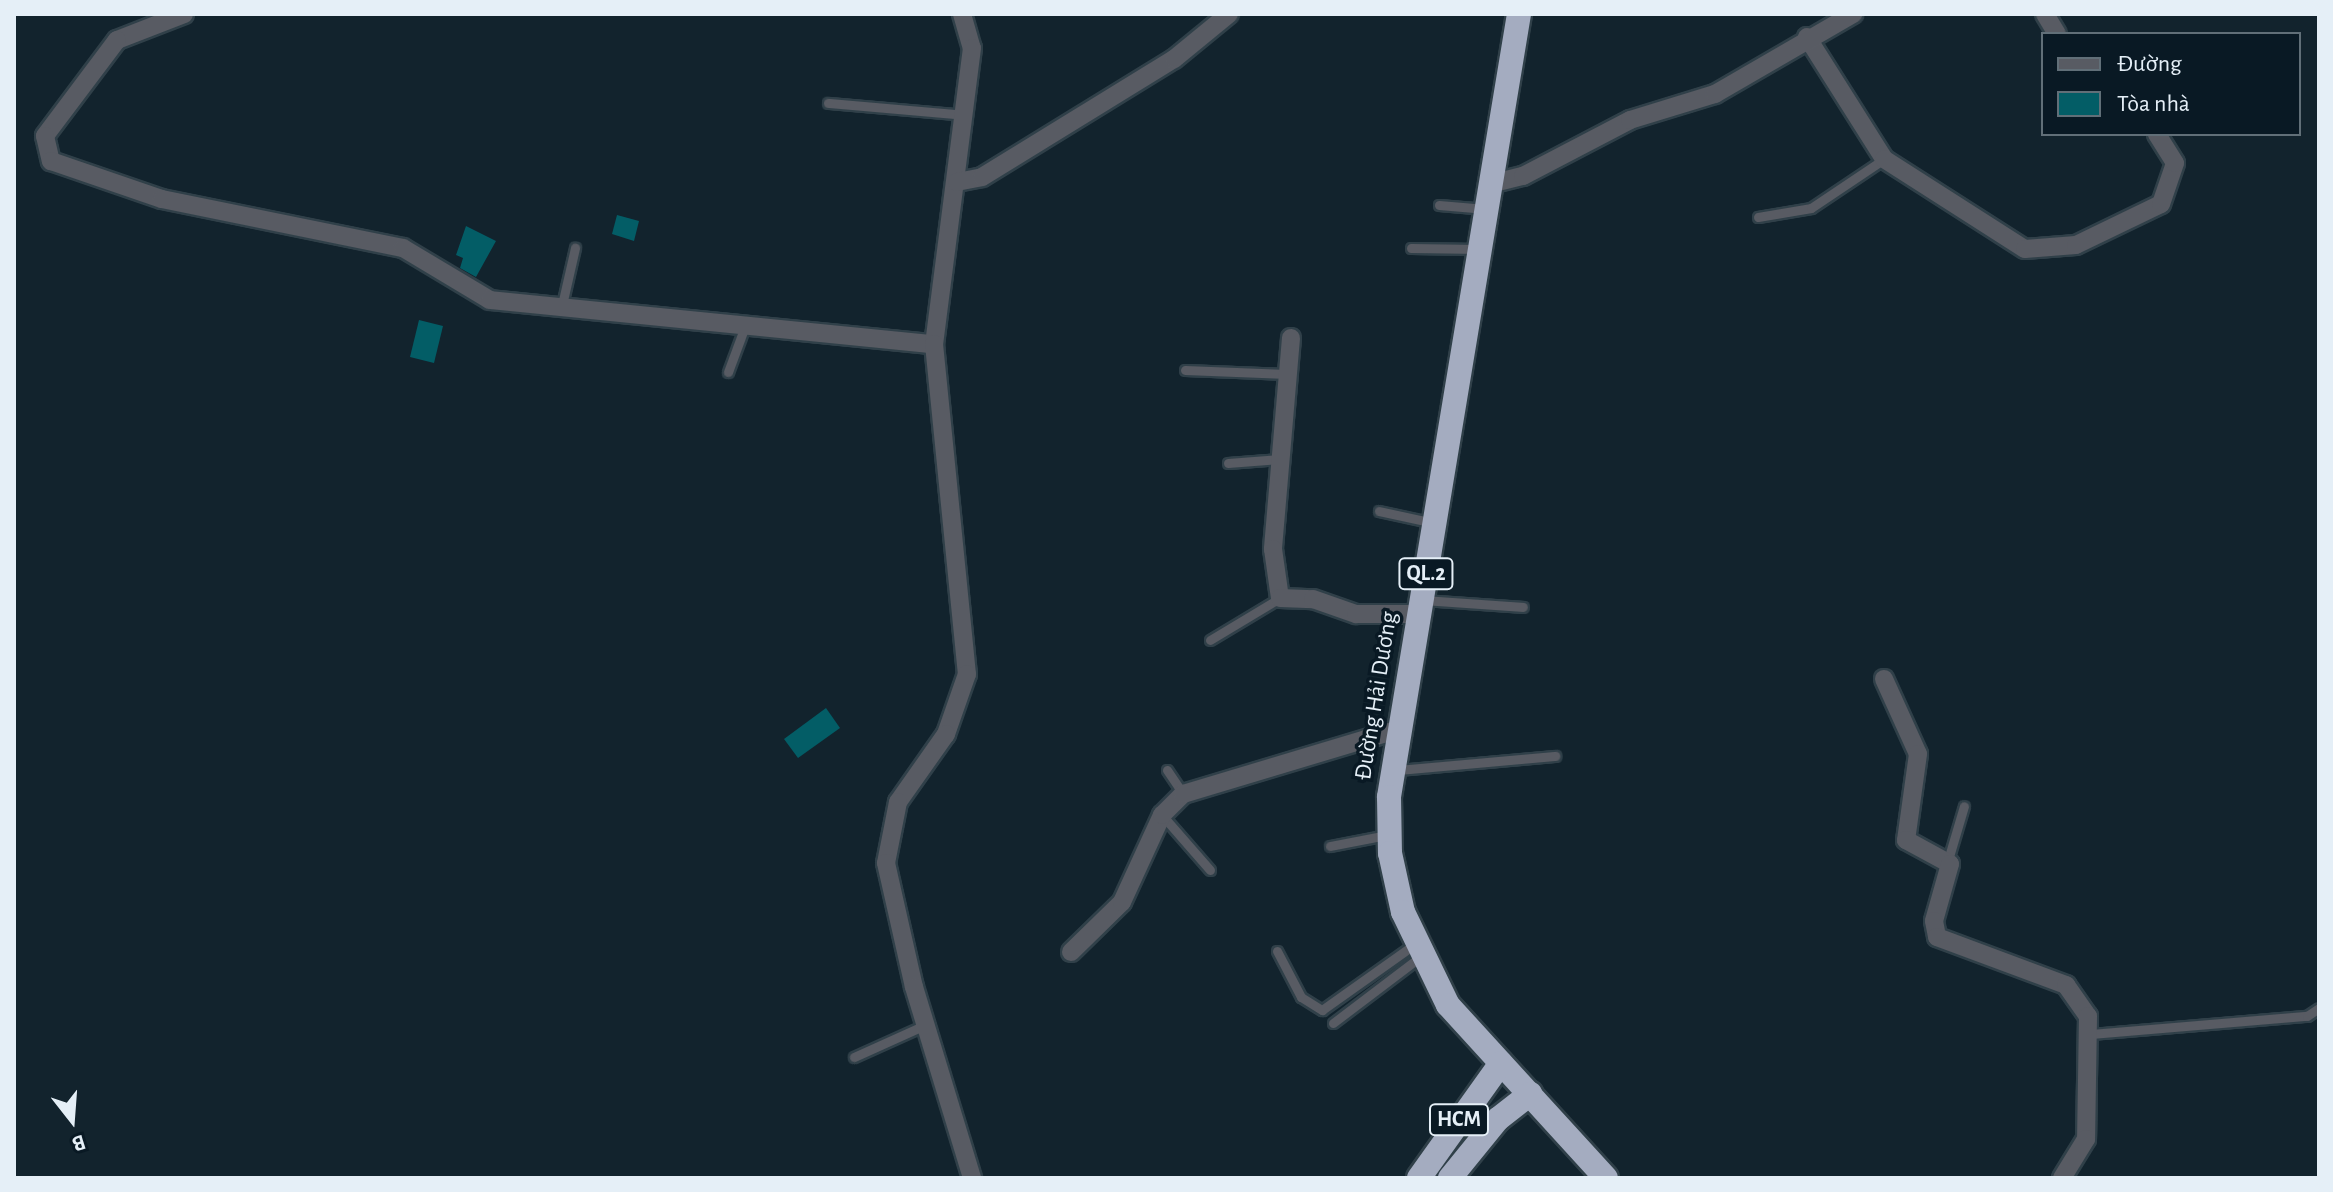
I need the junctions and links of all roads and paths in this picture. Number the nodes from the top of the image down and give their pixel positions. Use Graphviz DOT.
graph roads {
  1 [pos="184,14"];
  2 [pos="962,14"];
  3 [pos="1229,14"];
  4 [pos="1519,14"];
  5 [pos="1853,14"];
  6 [pos="2045,14"];
  7 [pos="2056,32"];
  8 [pos="1807,37"];
  9 [pos="828,103"];
  10 [pos="964,115"];
  11 [pos="2158,136"];
  12 [pos="1884,159"];
  13 [pos="957,182"];
  14 [pos="1494,183"];
  15 [pos="1439,205"];
  16 [pos="1489,209"];
  17 [pos="1758,217"];
  18 [pos="575,248"];
  19 [pos="1411,248"];
  20 [pos="1482,249"];
  21 [pos="561,309"];
  22 [pos="745,326"];
  23 [pos="1291,338"];
  24 [pos="934,344"];
  25 [pos="1185,370"];
  26 [pos="728,372"];
  27 [pos="1287,374"];
  28 [pos="1280,459"];
  29 [pos="1228,463"];
  30 [pos="1379,511"];
  31 [pos="1434,523"];
  32 [pos="1280,598"];
  33 [pos="1420,607"];
  34 [pos="1523,607"];
  35 [pos="1210,640"];
  36 [pos="1884,679"];
  37 [pos="1400,729"];
  38 [pos="1555,756"];
  39 [pos="1167,770"];
  40 [pos="1394,770"];
  41 [pos="1183,794"];
  42 [pos="1964,806"];
  43 [pos="1162,815"];
  44 [pos="1390,834"];
  45 [pos="1330,846"];
  46 [pos="1948,860"];
  47 [pos="1210,870"];
  48 [pos="1418,950"];
  49 [pos="1277,951"];
  50 [pos="1071,952"];
  51 [pos="2319,1008"];
  52 [pos="1333,1023"];
  53 [pos="925,1025"];
  54 [pos="2091,1034"];
  55 [pos="854,1057"];
  56 [pos="1501,1063"];
  57 [pos="1530,1094"];
  58 [pos="972,1178"];
  59 [pos="1419,1178"];
  60 [pos="1450,1178"];
  61 [pos="1606,1178"];
  62 [pos="2062,1178"];
  1 -- 21 [label="street"];
  2 -- 10 [label="street"];
  3 -- 13 [label="street"];
  4 -- 14 [label="highway, Đường Hải Dương / QL.2"];
  5 -- 8 [label="street"];
  6 -- 7 [label="street"];
  8 -- 12 [label="street"];
  8 -- 14 [label="street"];
  9 -- 10 [label="lane"];
  10 -- 13 [label="street"];
  11 -- 12 [label="street"];
  12 -- 17 [label="lane"];
  13 -- 24 [label="street"];
  14 -- 16 [label="highway, Đường Hải Dương / QL.2"];
  15 -- 16 [label="lane"];
  16 -- 20 [label="highway, Đường Hải Dương / QL.2"];
  18 -- 21 [label="lane"];
  19 -- 20 [label="lane"];
  20 -- 31 [label="highway, Đường Hải Dương / QL.2"];
  21 -- 22 [label="street"];
  22 -- 24 [label="street"];
  22 -- 26 [label="lane"];
  23 -- 27 [label="street"];
  24 -- 53 [label="street"];
  25 -- 27 [label="lane"];
  27 -- 28 [label="street"];
  28 -- 29 [label="lane"];
  28 -- 32 [label="street"];
  30 -- 31 [label="lane"];
  31 -- 33 [label="highway, Đường Hải Dương / QL.2"];
  32 -- 33 [label="street"];
  32 -- 35 [label="lane"];
  33 -- 34 [label="lane"];
  33 -- 37 [label="highway, Đường Hải Dương / QL.2"];
  36 -- 46 [label="street"];
  37 -- 40 [label="highway, Đường Hải Dương / QL.2"];
  37 -- 41 [label="street"];
  38 -- 40 [label="lane"];
  39 -- 41 [label="lane"];
  40 -- 44 [label="highway, Đường Hải Dương / QL.2"];
  41 -- 43 [label="street"];
  42 -- 46 [label="lane"];
  43 -- 47 [label="lane"];
  43 -- 50 [label="street"];
  44 -- 45 [label="lane"];
  44 -- 48 [label="highway, Đường Hải Dương / QL.2"];
  46 -- 54 [label="street"];
  48 -- 49 [label="lane"];
  48 -- 52 [label="lane"];
  48 -- 56 [label="highway, Đường Hải Dương / QL.2"];
  51 -- 54 [label="lane"];
  53 -- 55 [label="lane"];
  53 -- 58 [label="street"];
  54 -- 62 [label="street"];
  56 -- 57 [label="highway, Đường Hải Dương / QL.2"];
  56 -- 59 [label="highway, HCM"];
  57 -- 60 [label="highway, HCM"];
  57 -- 61 [label="highway, Đường Hải Dương / QL.2"];
}
